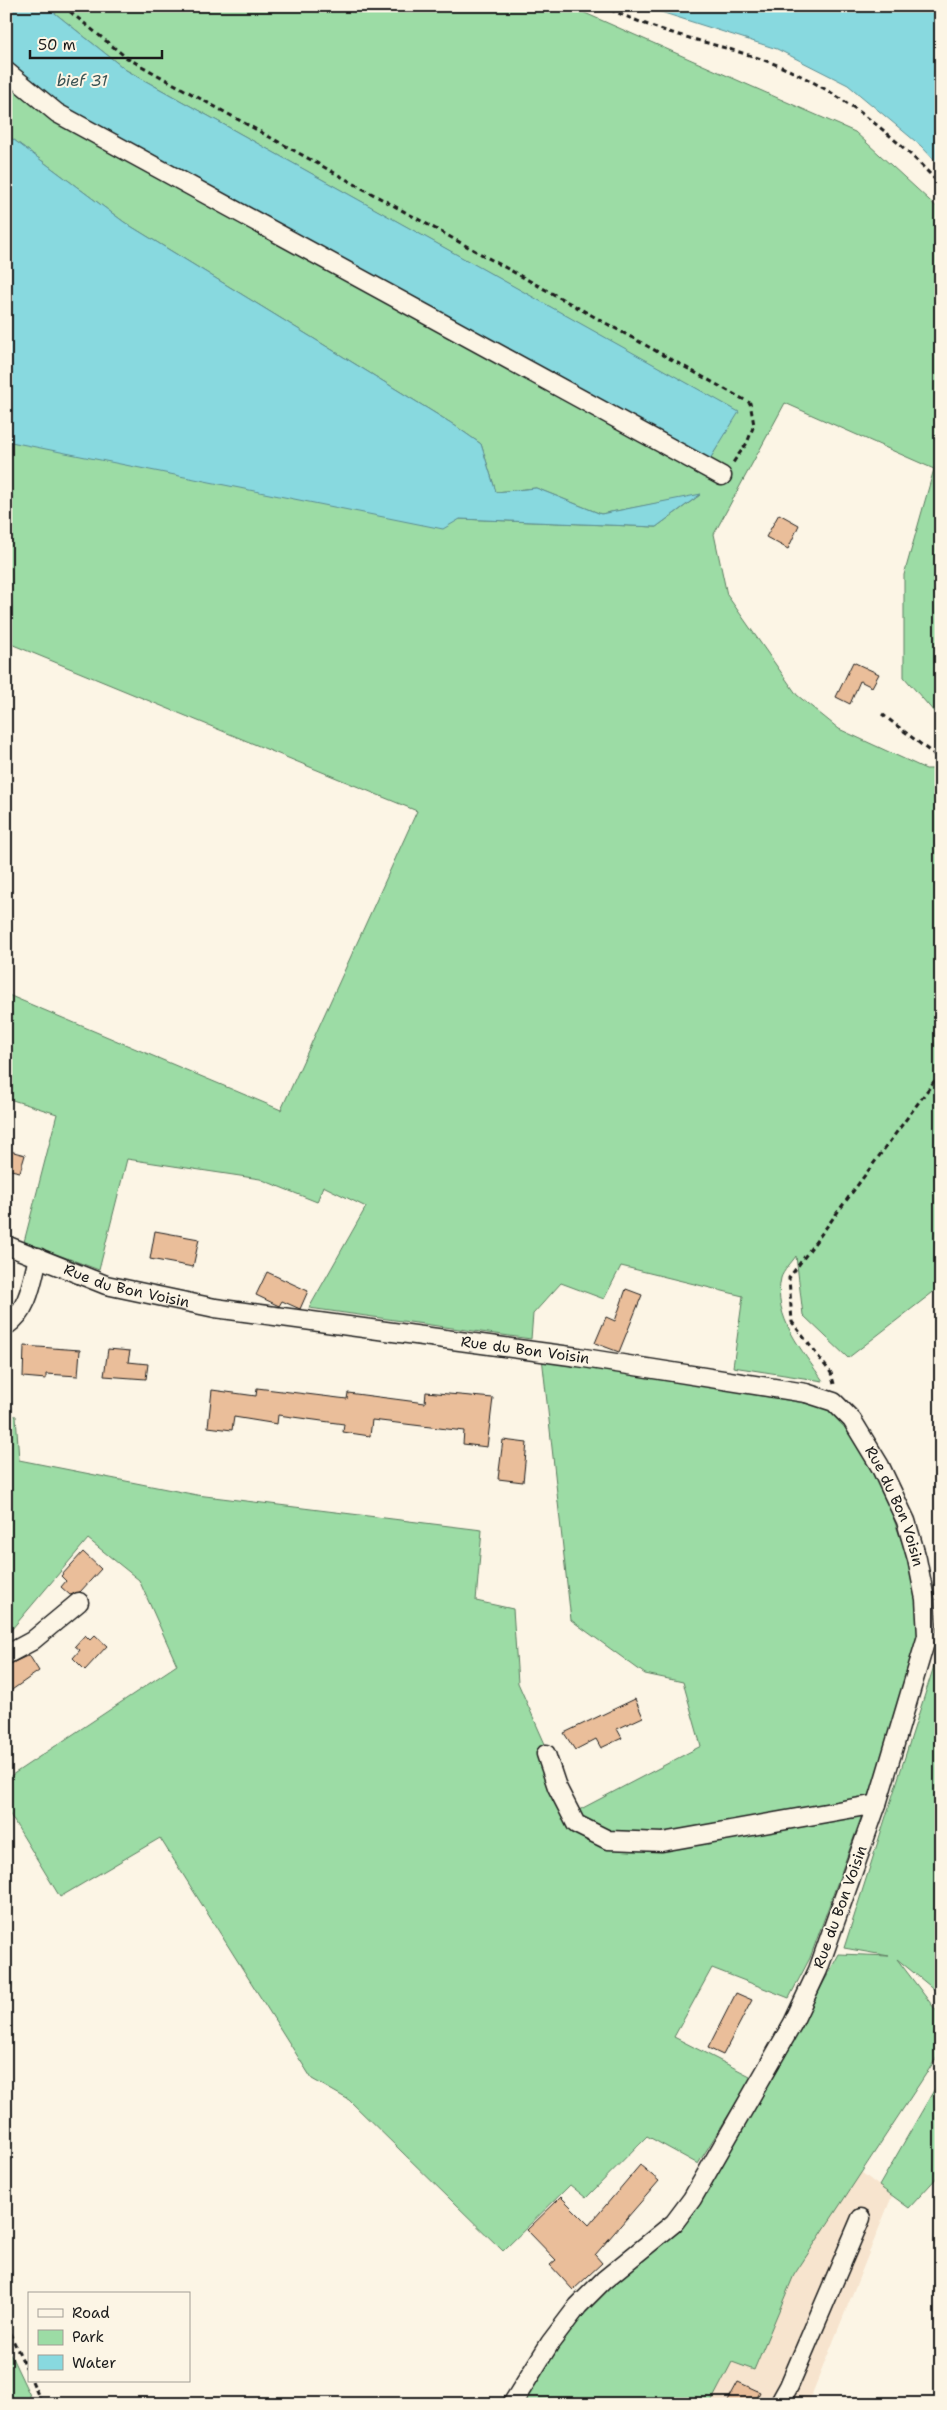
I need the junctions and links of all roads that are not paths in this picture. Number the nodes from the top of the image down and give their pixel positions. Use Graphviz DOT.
graph roads {
  1 [pos="6,71"];
  2 [pos="722,476"];
  3 [pos="6,1245"];
  4 [pos="38,1257"];
  5 [pos="6,1326"];
  6 [pos="79,1602"];
  7 [pos="6,1655"];
  8 [pos="546,1754"];
  9 [pos="877,1804"];
  10 [pos="861,2218"];
  11 [pos="512,2404"];
  12 [pos="779,2404"];
  1 -- 2 [label="street"];
  3 -- 4 [label="street, Rue du Bon Voisin"];
  4 -- 5 [label="street"];
  4 -- 9 [label="street, Rue du Bon Voisin"];
  6 -- 7 [label="street"];
  8 -- 9 [label="street"];
  9 -- 11 [label="street, Rue du Bon Voisin"];
  10 -- 12 [label="street"];
}
